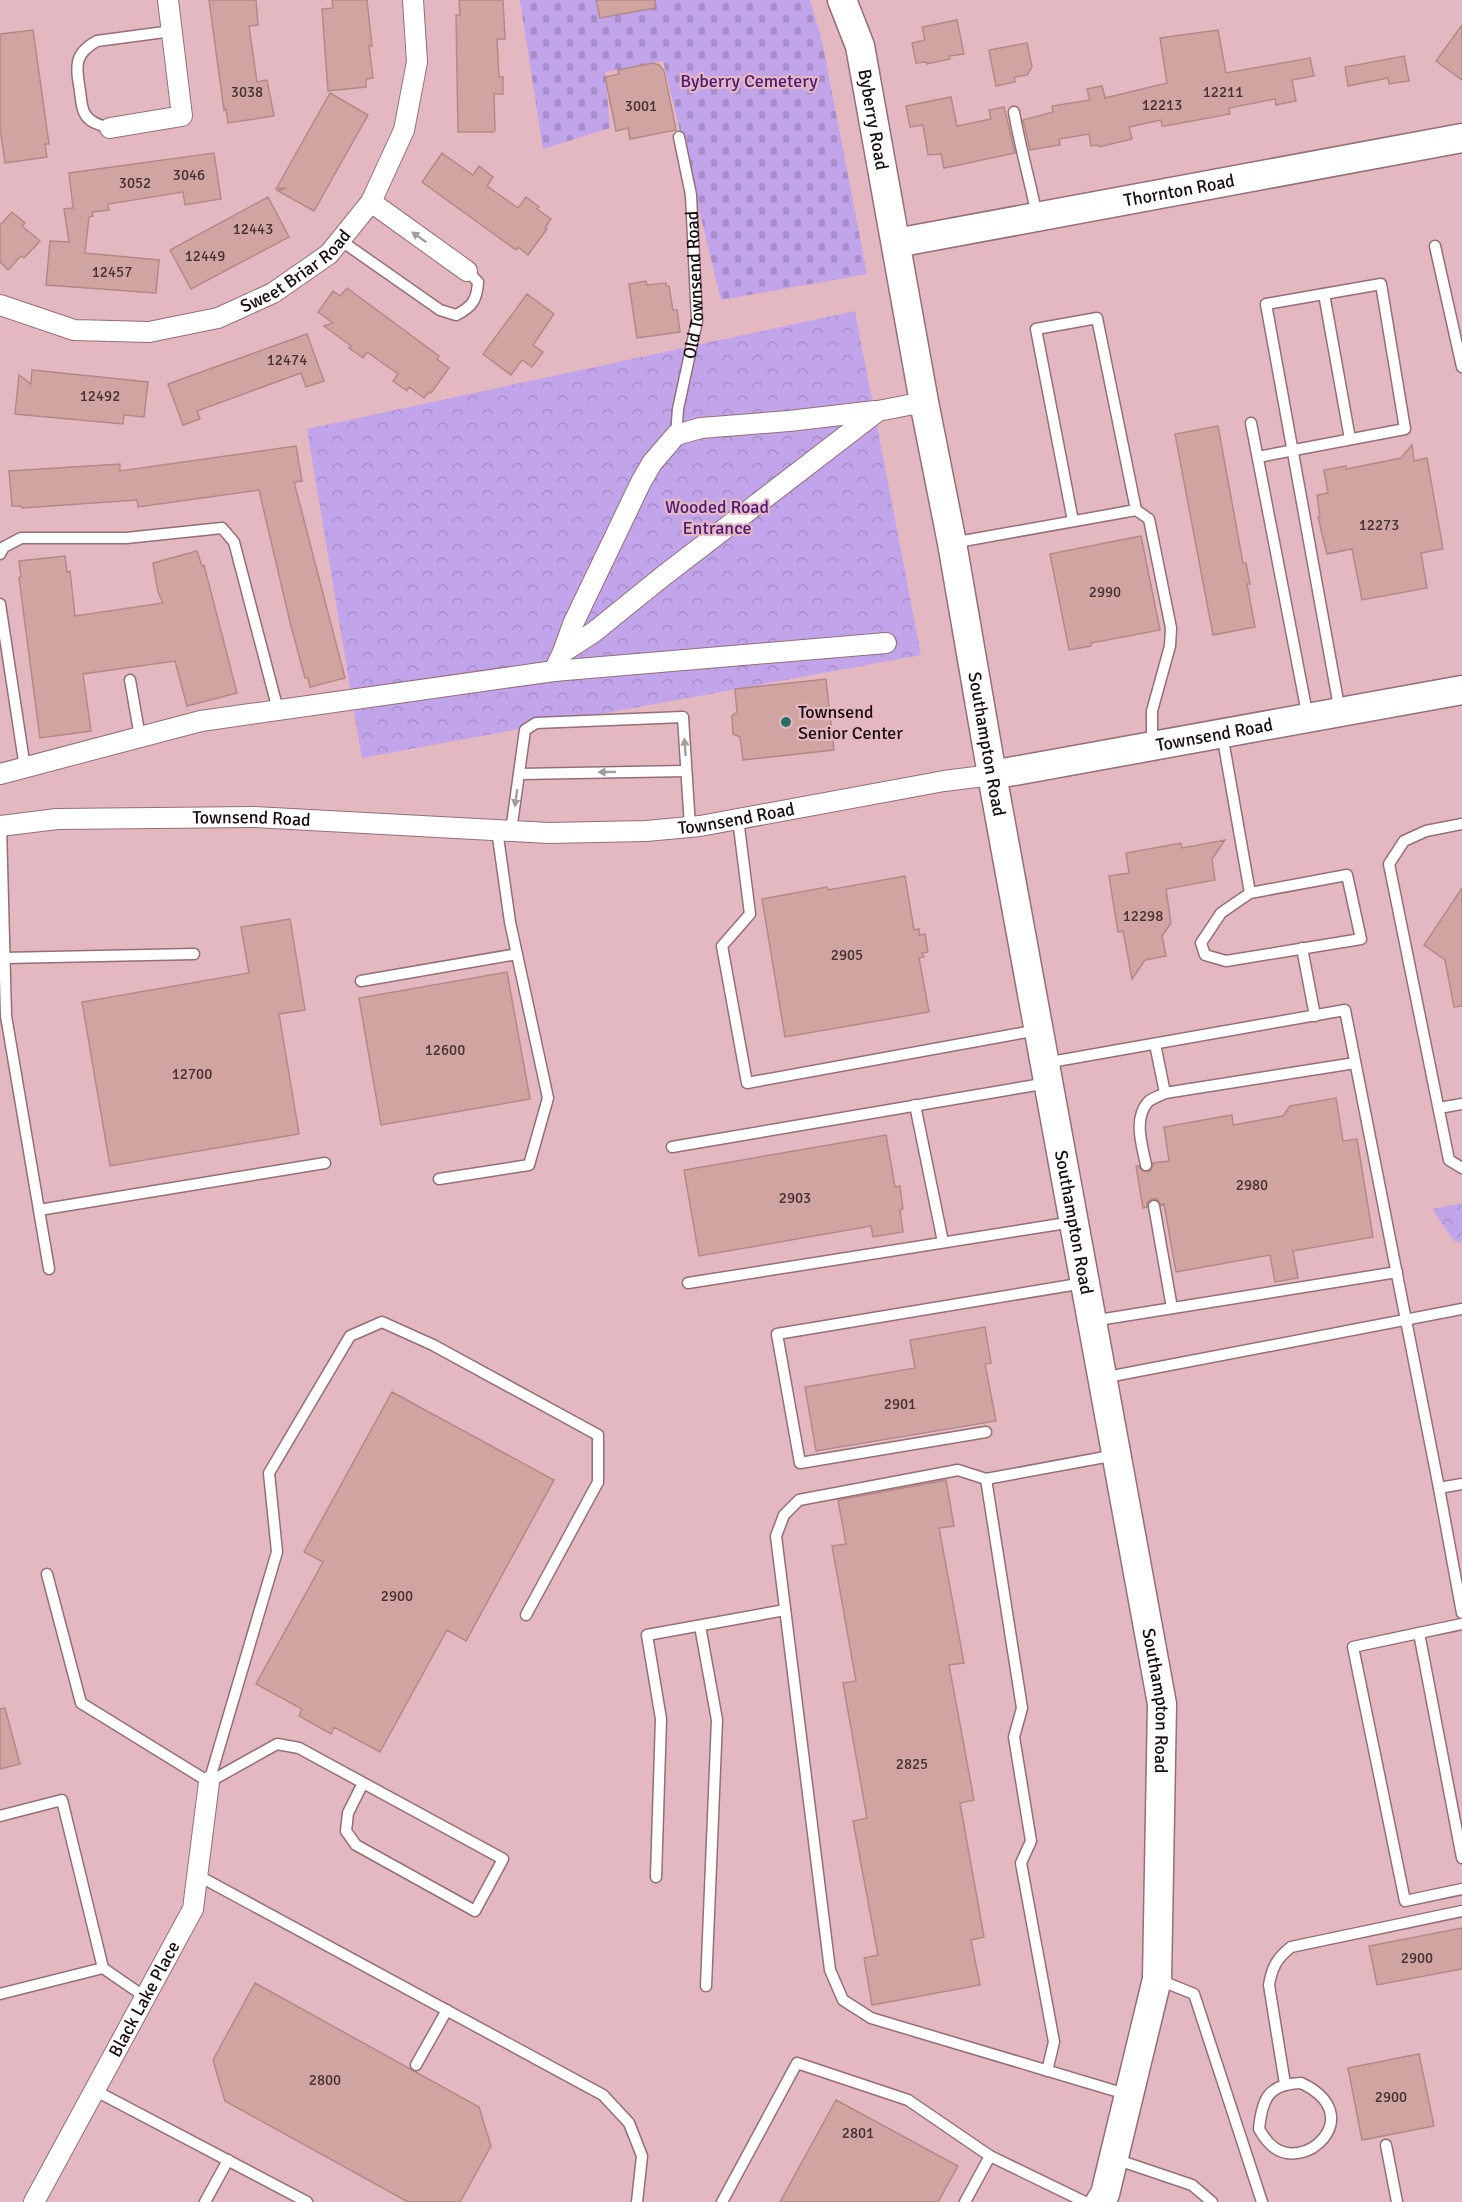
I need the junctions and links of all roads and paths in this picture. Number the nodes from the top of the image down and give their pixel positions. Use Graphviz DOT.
graph roads {
  1 [pos="168,0"];
  2 [pos="413,0"];
  3 [pos="842,0"];
  4 [pos="172,31"];
  5 [pos="1014,112"];
  6 [pos="110,128"];
  7 [pos="679,137"];
  8 [pos="1462,138"];
  9 [pos="371,202"];
  10 [pos="1037,216"];
  11 [pos="340,240"];
  12 [pos="896,243"];
  13 [pos="1435,246"];
  14 [pos="467,271"];
  15 [pos="1324,294"];
  16 [pos="0,305"];
  17 [pos="1462,368"];
  18 [pos="924,402"];
  19 [pos="878,411"];
  20 [pos="1251,423"];
  21 [pos="676,435"];
  22 [pos="1350,439"];
  23 [pos="1292,449"];
  24 [pos="1257,457"];
  25 [pos="1136,510"];
  26 [pos="1073,520"];
  27 [pos="952,543"];
  28 [pos="0,554"];
  29 [pos="0,604"];
  30 [pos="886,643"];
  31 [pos="563,652"];
  32 [pos="554,671"];
  33 [pos="130,680"];
  34 [pos="1462,690"];
  35 [pos="278,710"];
  36 [pos="1340,712"];
  37 [pos="1308,718"];
  38 [pos="1222,734"];
  39 [pos="140,737"];
  40 [pos="1152,747"];
  41 [pos="25,768"];
  42 [pos="687,771"];
  43 [pos="0,774"];
  44 [pos="519,774"];
  45 [pos="992,775"];
  46 [pos="738,819"];
  47 [pos="1462,824"];
  48 [pos="0,826"];
  49 [pos="690,827"];
  50 [pos="504,831"];
  51 [pos="1251,893"];
  52 [pos="1302,948"];
  53 [pos="194,954"];
  54 [pos="517,954"];
  55 [pos="4,958"];
  56 [pos="362,981"];
  57 [pos="1316,1016"];
  58 [pos="1038,1030"];
  59 [pos="1155,1044"];
  60 [pos="1355,1063"];
  61 [pos="1046,1073"];
  62 [pos="1165,1093"];
  63 [pos="1462,1104"];
  64 [pos="915,1105"];
  65 [pos="1439,1108"];
  66 [pos="672,1147"];
  67 [pos="325,1163"];
  68 [pos="1146,1165"];
  69 [pos="1462,1168"];
  70 [pos="439,1179"];
  71 [pos="1154,1206"];
  72 [pos="39,1210"];
  73 [pos="1074,1222"];
  74 [pos="943,1242"];
  75 [pos="49,1269"];
  76 [pos="1397,1272"];
  77 [pos="688,1282"];
  78 [pos="1085,1283"];
  79 [pos="1172,1308"];
  80 [pos="1462,1309"];
  81 [pos="1406,1320"];
  82 [pos="1092,1321"];
  83 [pos="1102,1378"];
  84 [pos="986,1432"];
  85 [pos="1116,1455"];
  86 [pos="986,1479"];
  87 [pos="1462,1484"];
  88 [pos="1439,1488"];
  89 [pos="47,1574"];
  90 [pos="785,1610"];
  91 [pos="1462,1612"];
  92 [pos="526,1615"];
  93 [pos="1462,1624"];
  94 [pos="700,1626"];
  95 [pos="1419,1633"];
  96 [pos="209,1782"];
  97 [pos="363,1784"];
  98 [pos="0,1816"];
  99 [pos="1462,1858"];
  100 [pos="197,1875"];
  101 [pos="656,1877"];
  102 [pos="1462,1889"];
  103 [pos="1462,1911"];
  104 [pos="104,1968"];
  105 [pos="1157,1979"];
  106 [pos="706,1986"];
  107 [pos="0,1994"];
  108 [pos="145,1997"];
  109 [pos="447,2010"];
  110 [pos="416,2065"];
  111 [pos="1047,2071"];
  112 [pos="1285,2084"];
  113 [pos="94,2090"];
  114 [pos="1129,2095"];
  115 [pos="1259,2129"];
  116 [pos="1240,2135"];
  117 [pos="1386,2145"];
  118 [pos="990,2157"];
  119 [pos="1113,2159"];
  120 [pos="228,2160"];
  121 [pos="34,2202"];
  122 [pos="205,2202"];
  123 [pos="307,2202"];
  124 [pos="637,2202"];
  125 [pos="722,2202"];
  126 [pos="965,2202"];
  127 [pos="1085,2202"];
  128 [pos="1100,2202"];
  129 [pos="1212,2202"];
  130 [pos="1262,2202"];
  131 [pos="1396,2202"];
  1 -- 4 [label="street"];
  2 -- 9 [label="street, Sweet Briar Road"];
  3 -- 12 [label="street, Byberry Road"];
  4 -- 6 [label="street"];
  4 -- 6 [label="lane"];
  5 -- 10 [label="lane"];
  7 -- 21 [label="lane, Old Townsend Road"];
  8 -- 10 [label="street, Thornton Road"];
  9 -- 11 [label="street, Sweet Briar Road"];
  14 -- 9 [label="street, one-way"];
  10 -- 12 [label="street, Thornton Road"];
  11 -- 14 [label="lane"];
  11 -- 16 [label="street, Sweet Briar Road"];
  12 -- 18 [label="street, Southampton Road"];
  13 -- 17 [label="lane"];
  15 -- 22 [label="lane"];
  15 -- 22 [label="lane"];
  15 -- 23 [label="lane"];
  18 -- 19 [label="street"];
  18 -- 27 [label="street, Southampton Road"];
  19 -- 21 [label="street"];
  19 -- 31 [label="street"];
  20 -- 24 [label="lane"];
  21 -- 31 [label="street"];
  22 -- 23 [label="lane"];
  23 -- 24 [label="lane"];
  23 -- 36 [label="lane"];
  24 -- 37 [label="lane"];
  25 -- 26 [label="lane"];
  25 -- 26 [label="lane"];
  25 -- 40 [label="lane"];
  26 -- 27 [label="lane"];
  27 -- 45 [label="street, Southampton Road"];
  28 -- 35 [label="lane"];
  29 -- 41 [label="lane"];
  30 -- 32 [label="street"];
  31 -- 32 [label="street"];
  32 -- 35 [label="street"];
  33 -- 39 [label="lane"];
  34 -- 36 [label="street, Townsend Road"];
  35 -- 39 [label="street"];
  36 -- 37 [label="street, Townsend Road"];
  37 -- 38 [label="street, Townsend Road"];
  38 -- 40 [label="street, Townsend Road"];
  38 -- 51 [label="lane"];
  39 -- 41 [label="street"];
  40 -- 45 [label="street, Townsend Road"];
  41 -- 43 [label="street"];
  42 -- 44 [label="lane, one-way"];
  42 -- 44 [label="lane, one-way"];
  42 -- 49 [label="lane"];
  44 -- 50 [label="lane, one-way"];
  45 -- 46 [label="street, Townsend Road"];
  45 -- 58 [label="street, Southampton Road"];
  46 -- 49 [label="street, Townsend Road"];
  46 -- 58 [label="lane"];
  47 -- 65 [label="lane"];
  48 -- 50 [label="street, Townsend Road"];
  48 -- 55 [label="lane"];
  49 -- 50 [label="street, Townsend Road"];
  50 -- 54 [label="lane"];
  51 -- 52 [label="lane"];
  51 -- 52 [label="lane"];
  52 -- 57 [label="lane"];
  53 -- 55 [label="lane"];
  54 -- 56 [label="lane"];
  54 -- 70 [label="lane"];
  55 -- 72 [label="lane"];
  57 -- 59 [label="lane"];
  57 -- 60 [label="lane"];
  58 -- 61 [label="street, Southampton Road"];
  59 -- 61 [label="lane"];
  59 -- 62 [label="lane"];
  60 -- 62 [label="lane"];
  60 -- 76 [label="lane"];
  61 -- 64 [label="lane"];
  61 -- 73 [label="street, Southampton Road"];
  62 -- 68 [label="lane"];
  63 -- 65 [label="lane"];
  64 -- 66 [label="lane"];
  64 -- 74 [label="lane"];
  65 -- 69 [label="lane"];
  67 -- 72 [label="lane"];
  71 -- 79 [label="lane"];
  72 -- 75 [label="lane"];
  73 -- 74 [label="lane"];
  73 -- 78 [label="street, Southampton Road"];
  74 -- 77 [label="lane"];
  76 -- 79 [label="lane"];
  76 -- 81 [label="lane"];
  78 -- 82 [label="street, Southampton Road"];
  78 -- 84 [label="lane"];
  79 -- 82 [label="lane"];
  80 -- 81 [label="lane"];
  81 -- 83 [label="lane"];
  81 -- 88 [label="lane"];
  82 -- 83 [label="street, Southampton Road"];
  83 -- 85 [label="street, Southampton Road"];
  85 -- 86 [label="lane"];
  85 -- 105 [label="street, Southampton Road"];
  86 -- 90 [label="lane"];
  86 -- 111 [label="lane"];
  87 -- 88 [label="lane"];
  88 -- 91 [label="lane"];
  89 -- 96 [label="lane"];
  90 -- 94 [label="lane"];
  90 -- 111 [label="lane"];
  92 -- 96 [label="lane"];
  93 -- 95 [label="lane"];
  94 -- 101 [label="lane"];
  94 -- 106 [label="lane"];
  95 -- 99 [label="lane"];
  95 -- 102 [label="lane"];
  96 -- 97 [label="lane"];
  96 -- 100 [label="street, Black Lake Place"];
  97 -- 97 [label="lane"];
  98 -- 104 [label="lane"];
  100 -- 108 [label="street, Black Lake Place"];
  100 -- 109 [label="lane"];
  103 -- 112 [label="lane"];
  104 -- 107 [label="lane"];
  104 -- 108 [label="lane"];
  105 -- 114 [label="street, Southampton Road"];
  105 -- 116 [label="lane"];
  108 -- 113 [label="street, Black Lake Place"];
  109 -- 110 [label="lane"];
  109 -- 124 [label="lane"];
  111 -- 114 [label="lane"];
  112 -- 115 [label="lane"];
  112 -- 115 [label="lane"];
  113 -- 120 [label="lane"];
  113 -- 121 [label="street, Black Lake Place"];
  114 -- 119 [label="street, Southampton Road"];
  115 -- 116 [label="lane"];
  116 -- 130 [label="lane"];
  117 -- 131 [label="lane"];
  118 -- 125 [label="lane"];
  118 -- 126 [label="lane"];
  118 -- 127 [label="lane"];
  119 -- 128 [label="street, Southampton Road"];
  119 -- 129 [label="lane"];
  120 -- 122 [label="lane"];
  120 -- 123 [label="lane"];
}
